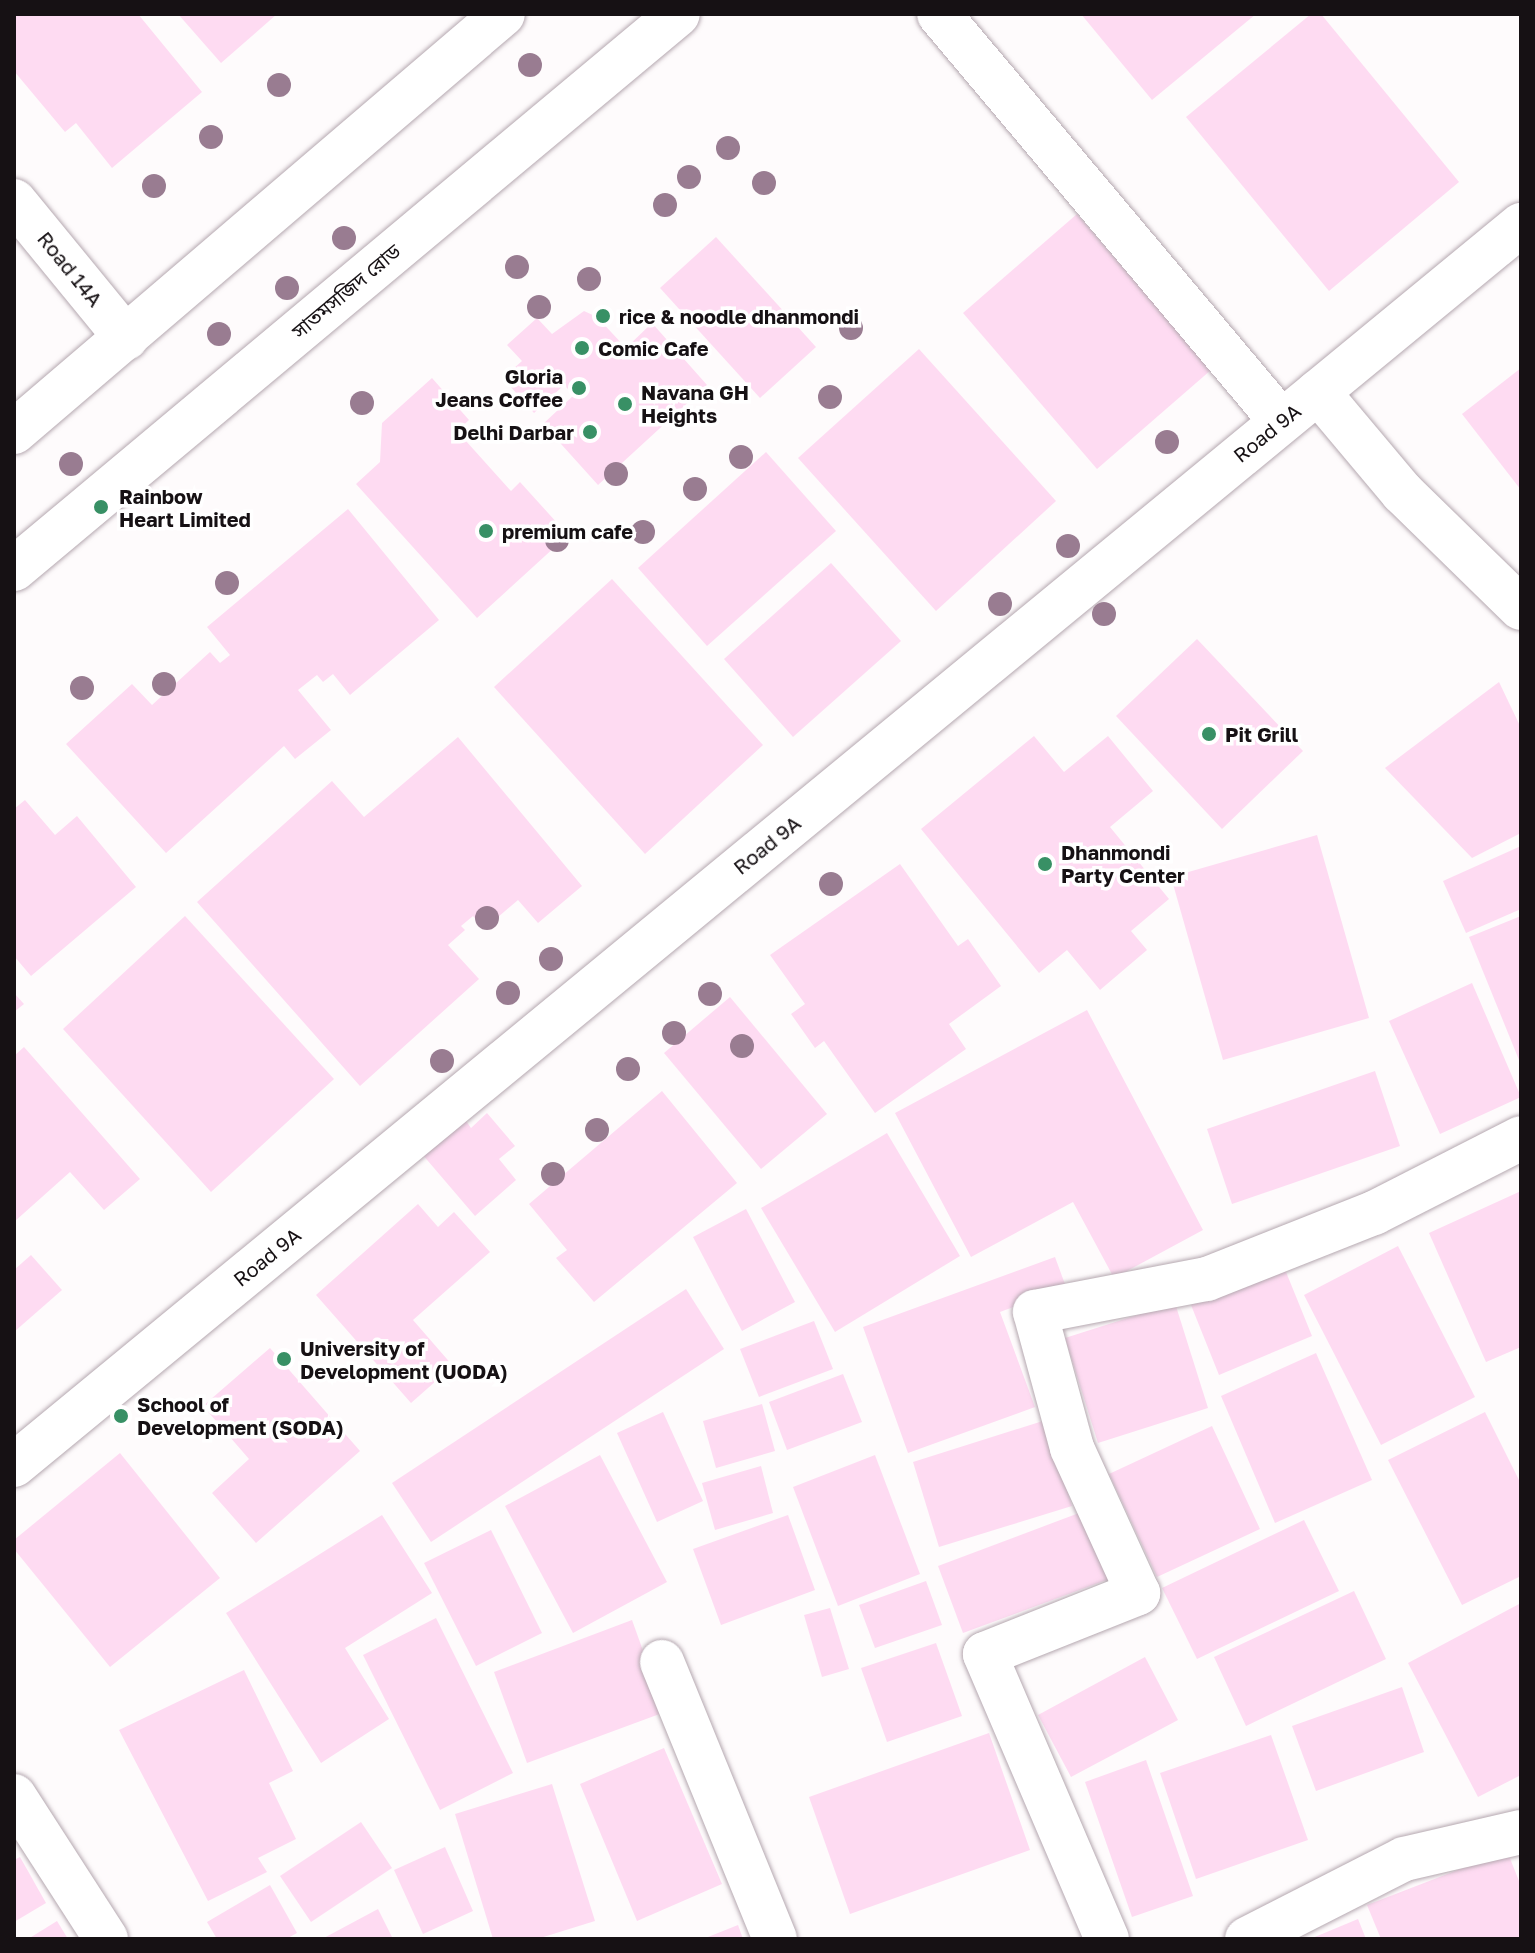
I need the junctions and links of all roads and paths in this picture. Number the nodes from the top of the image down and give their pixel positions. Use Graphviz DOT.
graph roads {
  1 [pos="503,14"];
  2 [pos="678,14"];
  3 [pos="939,14"];
  4 [pos="14,201"];
  5 [pos="1521,225"];
  6 [pos="126,338"];
  7 [pos="1318,392"];
  8 [pos="1281,421"];
  9 [pos="14,432"];
  10 [pos="14,569"];
  11 [pos="1521,608"];
  12 [pos="1521,1138"];
  13 [pos="14,1465"];
  14 [pos="662,1662"];
  15 [pos="14,1796"];
  16 [pos="1521,1832"];
  17 [pos="106,1939"];
  18 [pos="775,1939"];
  19 [pos="1107,1939"];
  20 [pos="1247,1939"];
  1 -- 6 [label="street"];
  2 -- 10 [label="street, সাতমসজিদ রোড"];
  3 -- 8 [label="street"];
  4 -- 6 [label="street, Road 14A"];
  5 -- 7 [label="street, Road 9A"];
  6 -- 9 [label="street"];
  7 -- 8 [label="street, Road 9A"];
  7 -- 11 [label="street"];
  8 -- 13 [label="street, Road 9A"];
  12 -- 19 [label="street"];
  14 -- 18 [label="street"];
  15 -- 17 [label="street"];
  16 -- 20 [label="street"];
}
